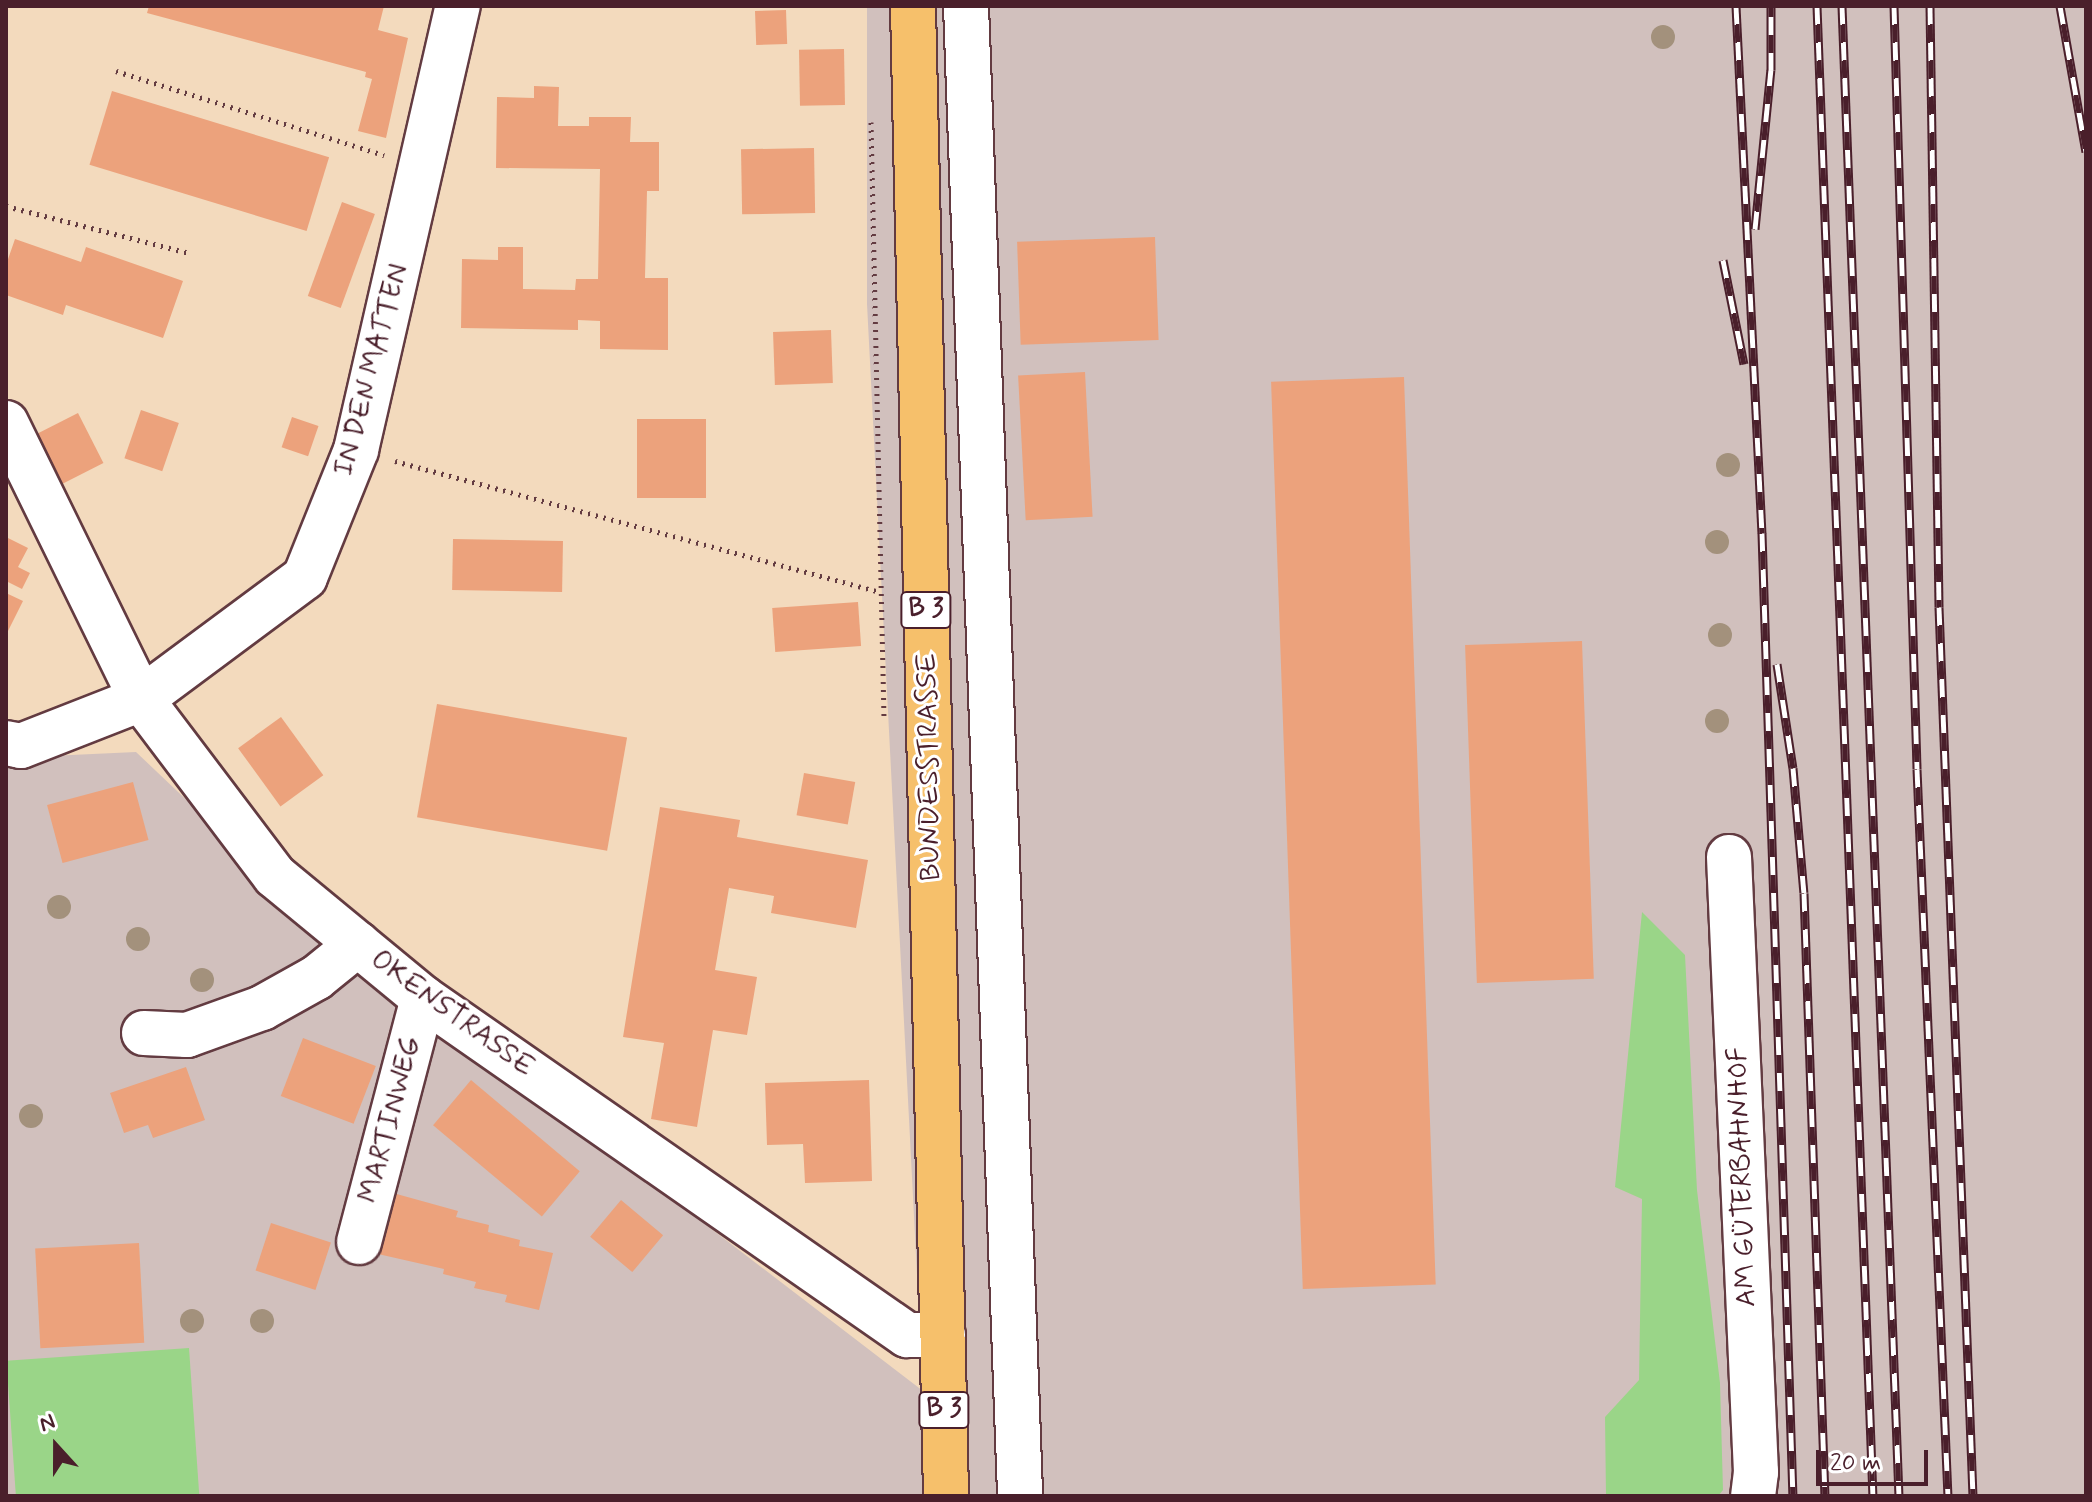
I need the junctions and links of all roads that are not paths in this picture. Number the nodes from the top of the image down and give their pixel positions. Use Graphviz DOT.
graph roads {
  1 [pos="458,6"];
  2 [pos="913,6"];
  3 [pos="966,6"];
  4 [pos="6,423"];
  5 [pos="141,699"];
  6 [pos="6,743"];
  7 [pos="1729,857"];
  8 [pos="358,944"];
  9 [pos="423,998"];
  10 [pos="144,1033"];
  11 [pos="359,1242"];
  12 [pos="943,1335"];
  13 [pos="946,1496"];
  14 [pos="1020,1496"];
  15 [pos="1753,1496"];
  1 -- 5 [label="street, IN DEN MATTEN"];
  2 -- 12 [label="main road, BUNDESSTRASSE / B 3"];
  3 -- 14 [label="street"];
  4 -- 5 [label="street, OKENSTRASSE"];
  5 -- 6 [label="street, IN DEN MATTEN"];
  5 -- 8 [label="street, OKENSTRASSE"];
  7 -- 15 [label="street, AM GÜTERBAHNHOF"];
  8 -- 9 [label="street, OKENSTRASSE"];
  8 -- 10 [label="street"];
  9 -- 11 [label="street, MARTINWEG"];
  9 -- 12 [label="street, OKENSTRASSE"];
  12 -- 13 [label="main road, B 3"];
}
